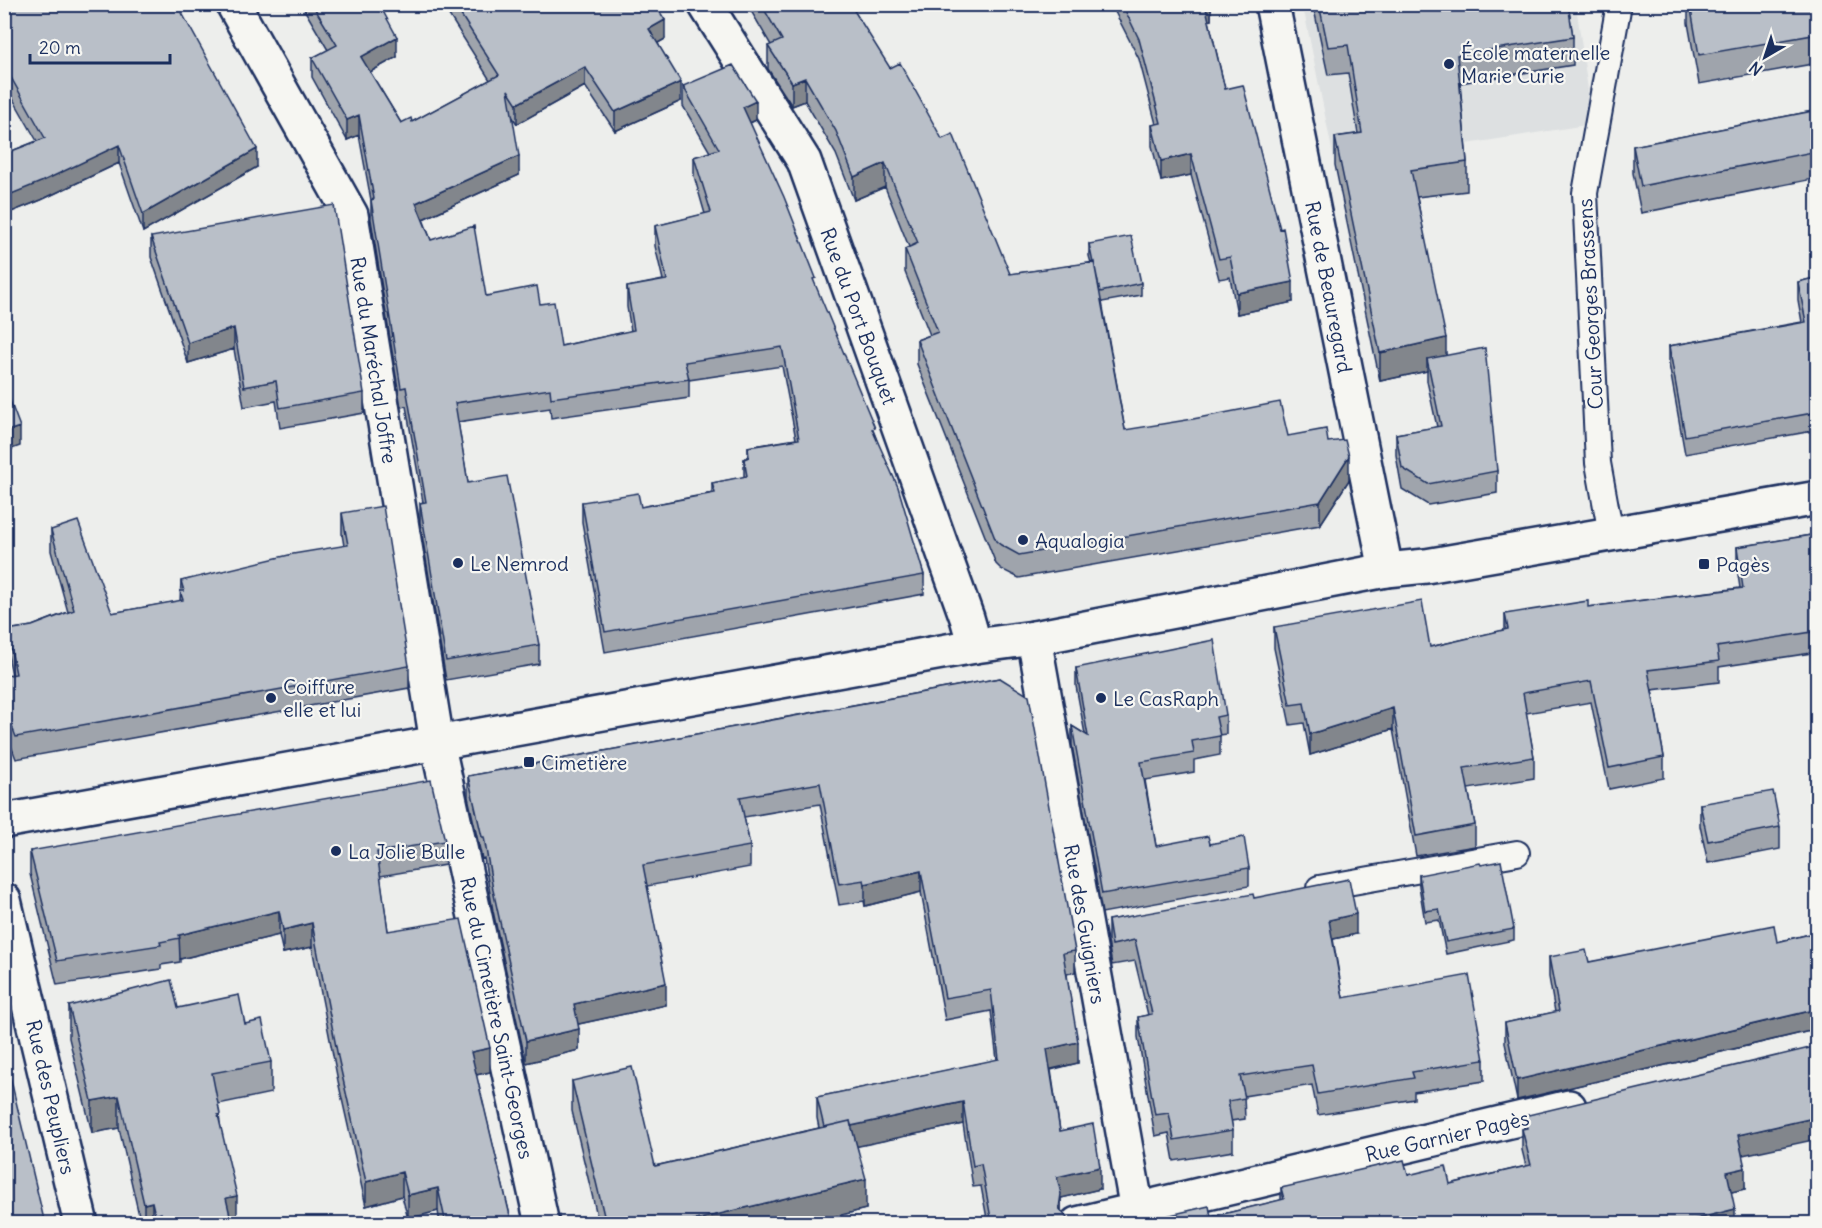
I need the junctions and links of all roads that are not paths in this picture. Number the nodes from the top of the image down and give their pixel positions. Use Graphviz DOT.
graph roads {
  1 [pos="233,4"];
  2 [pos="705,4"];
  3 [pos="1272,4"];
  4 [pos="1619,4"];
  5 [pos="1818,498"];
  6 [pos="1611,534"];
  7 [pos="1386,570"];
  8 [pos="1034,638"];
  9 [pos="975,646"];
  10 [pos="437,742"];
  11 [pos="4,821"];
  12 [pos="1517,853"];
  13 [pos="1296,892"];
  14 [pos="4,900"];
  15 [pos="1598,1100"];
  16 [pos="1137,1210"];
  17 [pos="81,1224"];
  18 [pos="542,1224"];
  19 [pos="1077,1224"];
  1 -- 10 [label="street, Rue du Maréchal Joffre"];
  2 -- 9 [label="street, Rue du Port Bouquet"];
  3 -- 7 [label="street, Rue de Beauregard"];
  4 -- 6 [label="lane, Cour Georges Brassens"];
  5 -- 6 [label="street"];
  6 -- 7 [label="street"];
  7 -- 8 [label="street"];
  8 -- 9 [label="street"];
  8 -- 16 [label="street, Rue des Guigniers"];
  9 -- 10 [label="street"];
  10 -- 11 [label="street"];
  10 -- 18 [label="street, Rue du Cimetière Saint-Georges"];
  12 -- 13 [label="lane"];
  14 -- 17 [label="street, Rue des Peupliers"];
  15 -- 16 [label="street, Rue Garnier Pagès"];
  16 -- 19 [label="street, Rue Garnier Pagès"];
}
